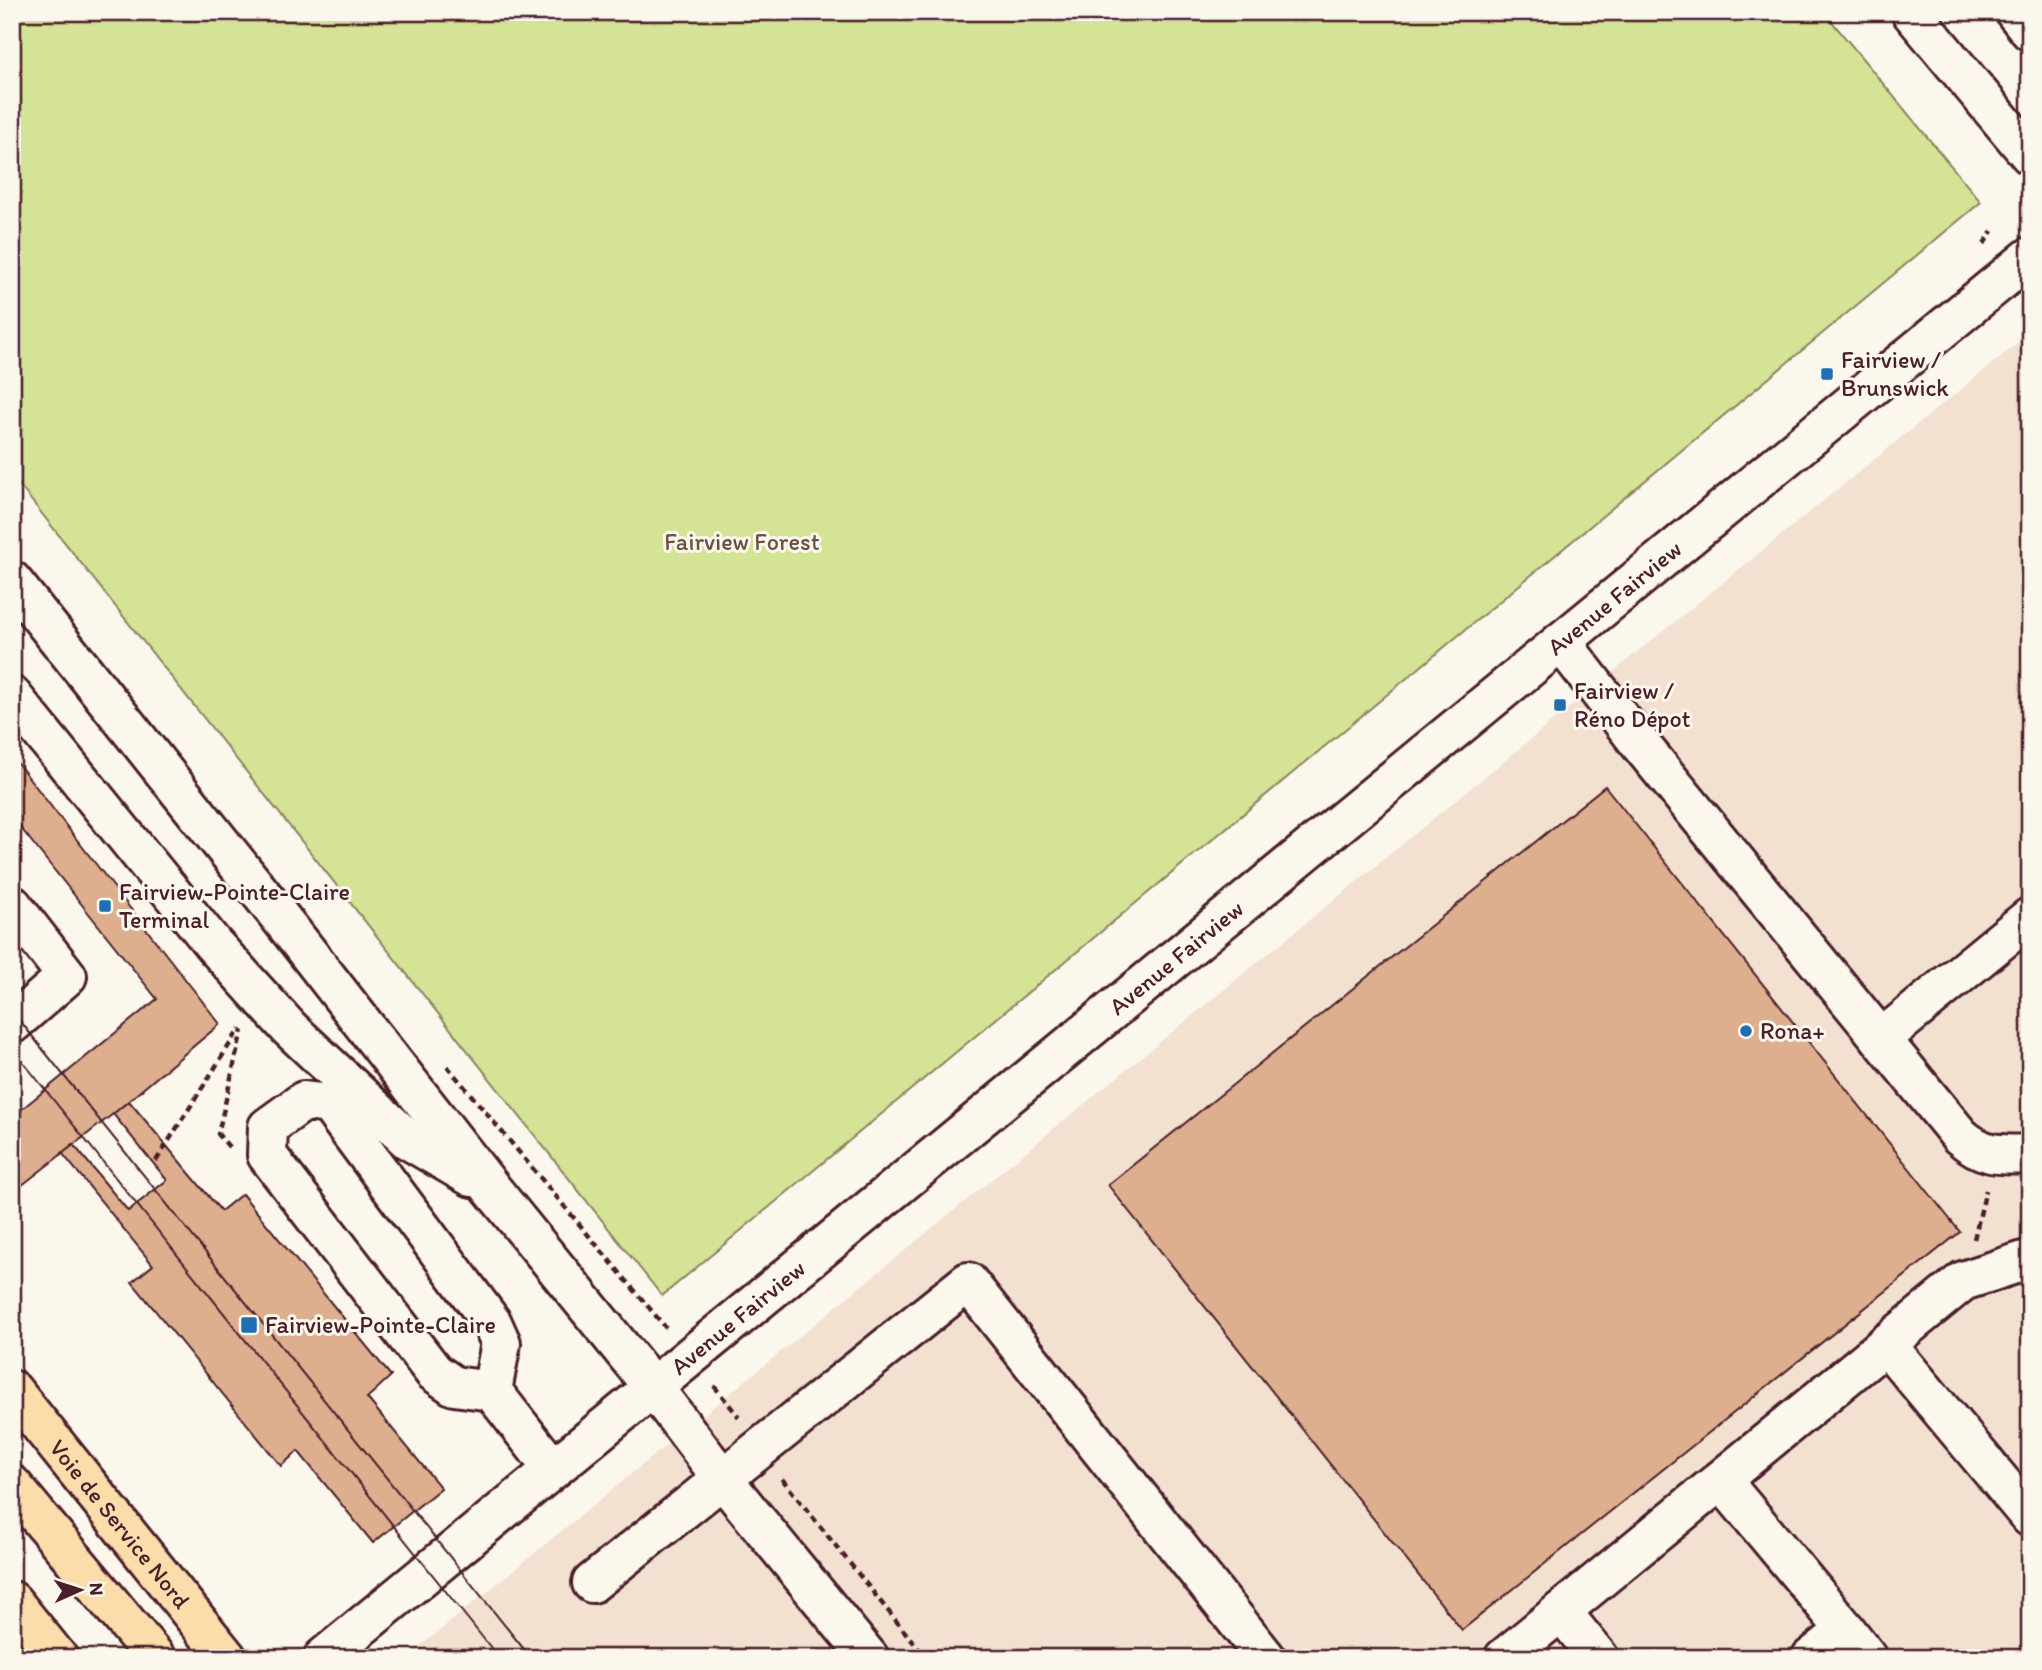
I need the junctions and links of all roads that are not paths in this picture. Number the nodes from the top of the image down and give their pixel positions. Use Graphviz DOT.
graph roads {
  1 [pos="1911,12"];
  2 [pos="2015,12"];
  3 [pos="2030,31"];
  4 [pos="2030,155"];
  5 [pos="2030,257"];
  6 [pos="12,581"];
  7 [pos="1561,642"];
  8 [pos="12,696"];
  9 [pos="12,905"];
  10 [pos="2030,917"];
  11 [pos="12,1024"];
  12 [pos="1881,1039"];
  13 [pos="2013,1155"];
  14 [pos="491,1188"];
  15 [pos="2030,1259"];
  16 [pos="1886,1344"];
  17 [pos="652,1386"];
  18 [pos="12,1390"];
  19 [pos="492,1391"];
  20 [pos="553,1469"];
  21 [pos="722,1478"];
  22 [pos="1721,1480"];
  23 [pos="12,1485"];
  24 [pos="2030,1517"];
  25 [pos="592,1583"];
  26 [pos="12,1601"];
  27 [pos="1562,1611"];
  28 [pos="1857,1644"];
  29 [pos="58,1658"];
  30 [pos="156,1658"];
  31 [pos="227,1658"];
  32 [pos="323,1658"];
  33 [pos="869,1658"];
  34 [pos="1266,1658"];
  35 [pos="1504,1658"];
  36 [pos="1599,1658"];
  37 [pos="1811,1658"];
  1 -- 4 [label="street"];
  2 -- 3 [label="street"];
  5 -- 7 [label="street, Avenue Fairview"];
  6 -- 14 [label="street"];
  7 -- 12 [label="street"];
  7 -- 17 [label="street, Avenue Fairview"];
  8 -- 14 [label="street"];
  9 -- 11 [label="street"];
  10 -- 12 [label="street"];
  12 -- 13 [label="street"];
  14 -- 17 [label="street"];
  15 -- 16 [label="street"];
  16 -- 22 [label="street"];
  16 -- 24 [label="street"];
  17 -- 20 [label="street, Avenue Fairview"];
  17 -- 21 [label="street"];
  18 -- 31 [label="main road, Voie de Service Nord"];
  19 -- 19 [label="street"];
  19 -- 20 [label="street"];
  20 -- 32 [label="street, Avenue Fairview"];
  21 -- 25 [label="street"];
  21 -- 33 [label="street"];
  21 -- 34 [label="street"];
  22 -- 27 [label="street"];
  22 -- 28 [label="street"];
  23 -- 30 [label="main road"];
  26 -- 29 [label="main road"];
  27 -- 35 [label="street"];
  27 -- 36 [label="street"];
  28 -- 37 [label="street"];
}
